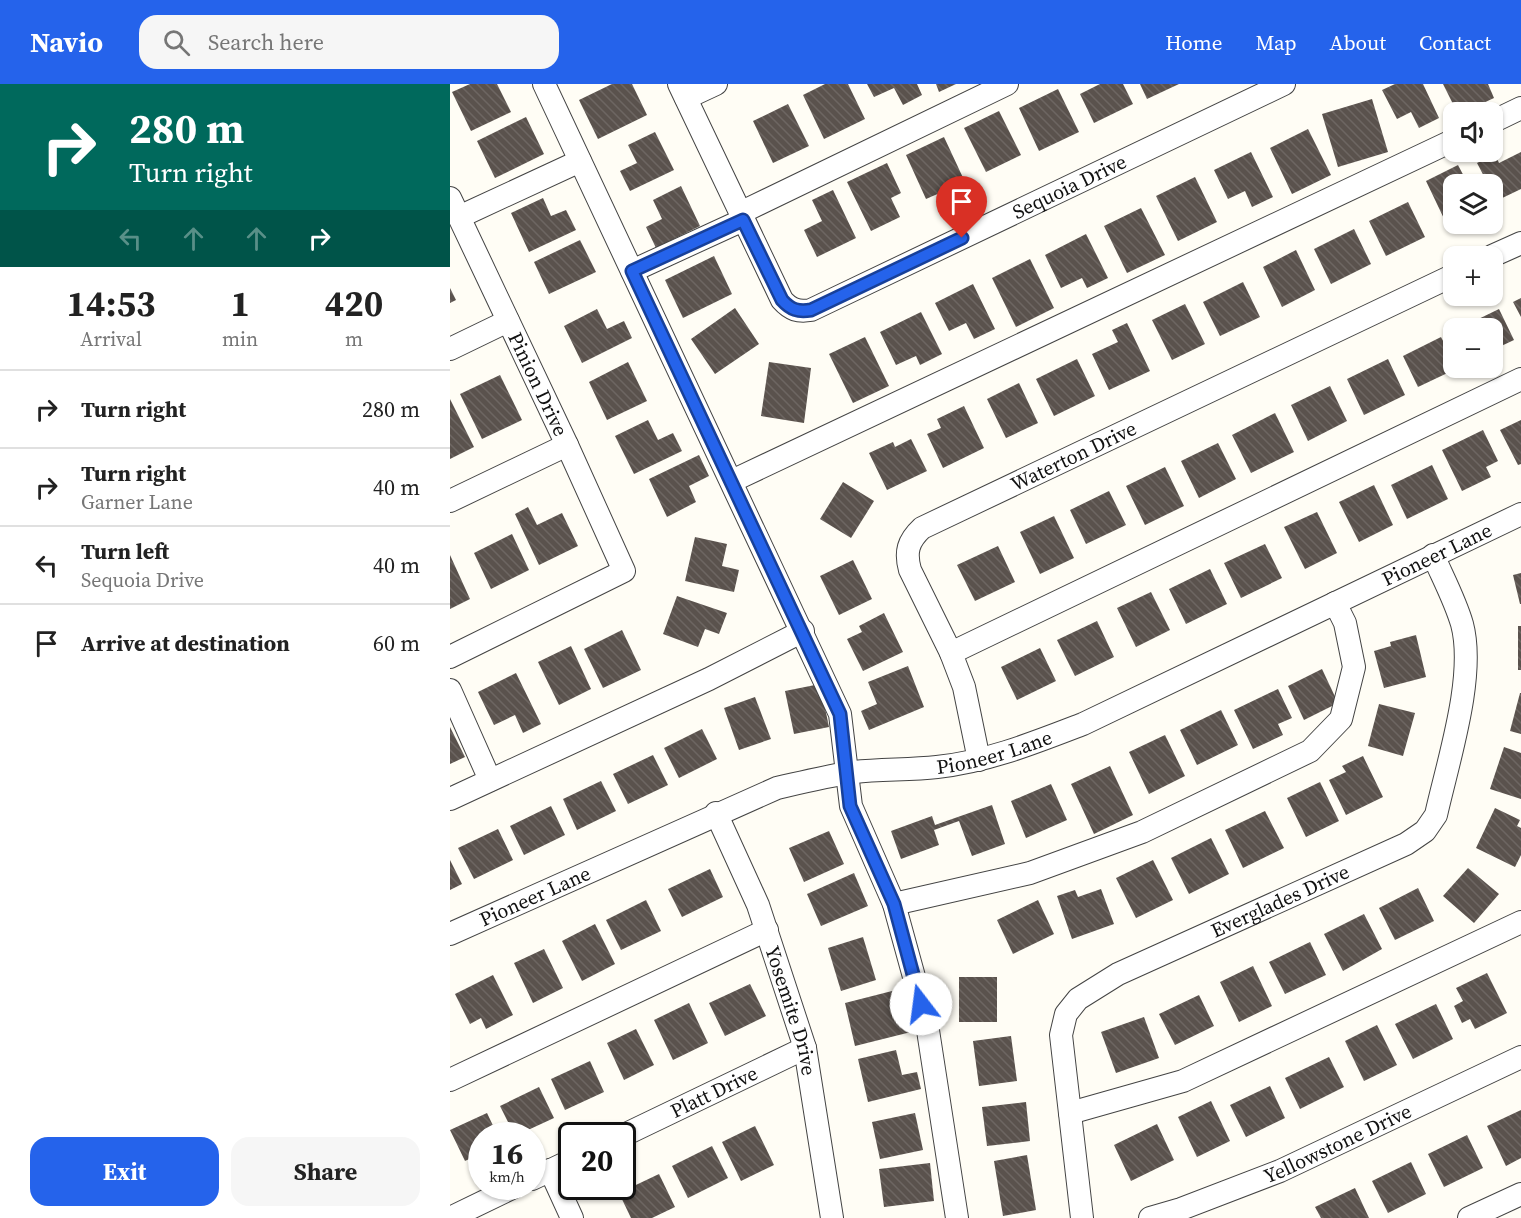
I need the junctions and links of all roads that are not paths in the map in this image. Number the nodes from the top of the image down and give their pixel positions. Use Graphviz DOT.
graph roads {
  1 [pos="544,84"];
  2 [pos="716,84"];
  3 [pos="1006,84"];
  4 [pos="1284,84"];
  5 [pos="682,91"];
  6 [pos="1521,108"];
  7 [pos="1503,117"];
  8 [pos="1443,145"];
  9 [pos="580,161"];
  10 [pos="454,208"];
  11 [pos="742,216"];
  12 [pos="1521,243"];
  13 [pos="1503,251"];
  14 [pos="632,271"];
  15 [pos="1443,280"];
  16 [pos="508,321"];
  17 [pos="450,349"];
  18 [pos="1521,379"];
  19 [pos="567,445"];
  20 [pos="732,482"];
  21 [pos="450,501"];
  22 [pos="1521,514"];
  23 [pos="1433,555"];
  24 [pos="1335,603"];
  25 [pos="803,632"];
  26 [pos="951,653"];
  27 [pos="450,657"];
  28 [pos="450,690"];
  29 [pos="979,760"];
  30 [pos="846,774"];
  31 [pos="490,780"];
  32 [pos="450,800"];
  33 [pos="716,813"];
  34 [pos="894,904"];
  35 [pos="1521,922"];
  36 [pos="767,930"];
  37 [pos="450,934"];
  38 [pos="805,1048"];
  39 [pos="1521,1057"];
  40 [pos="450,1080"];
  41 [pos="1070,1113"];
  42 [pos="636,1129"];
  43 [pos="546,1181"];
  44 [pos="1521,1194"];
  45 [pos="487,1200"];
  46 [pos="450,1218"];
  47 [pos="572,1218"];
  48 [pos="832,1218"];
  49 [pos="957,1218"];
  50 [pos="1082,1218"];
  51 [pos="1150,1218"];
  52 [pos="1469,1218"];
  1 -- 9 [label="street"];
  2 -- 5 [label="street"];
  3 -- 11 [label="street"];
  4 -- 11 [label="street, Sequoia Drive"];
  5 -- 11 [label="street"];
  6 -- 7 [label="street"];
  8 -- 20 [label="street"];
  9 -- 10 [label="street"];
  9 -- 14 [label="street"];
  10 -- 16 [label="street, Pinion Drive"];
  11 -- 14 [label="street"];
  12 -- 13 [label="street"];
  14 -- 20 [label="street"];
  15 -- 26 [label="street, Waterton Drive"];
  16 -- 17 [label="street"];
  16 -- 19 [label="street, Pinion Drive"];
  18 -- 26 [label="street"];
  19 -- 21 [label="street"];
  19 -- 27 [label="street, Pinion Drive"];
  20 -- 25 [label="street"];
  22 -- 23 [label="street, Pioneer Lane"];
  23 -- 24 [label="street, Pioneer Lane"];
  23 -- 41 [label="street, Everglades Drive"];
  24 -- 29 [label="street, Pioneer Lane"];
  24 -- 34 [label="street"];
  25 -- 30 [label="street"];
  25 -- 31 [label="street"];
  26 -- 29 [label="street, Waterton Drive"];
  28 -- 31 [label="street"];
  29 -- 30 [label="street, Pioneer Lane"];
  30 -- 33 [label="street, Pioneer Lane"];
  30 -- 34 [label="street"];
  31 -- 32 [label="street"];
  33 -- 36 [label="street, Yosemite Drive"];
  33 -- 37 [label="street, Pioneer Lane"];
  34 -- 49 [label="street"];
  35 -- 41 [label="street"];
  36 -- 38 [label="street, Yosemite Drive"];
  36 -- 40 [label="street"];
  38 -- 42 [label="street, Platt Drive"];
  38 -- 48 [label="street, Yosemite Drive"];
  39 -- 51 [label="street, Yellowstone Drive"];
  41 -- 50 [label="street, Everglades Drive"];
  43 -- 47 [label="street"];
  44 -- 52 [label="street"];
  45 -- 46 [label="street"];
}
